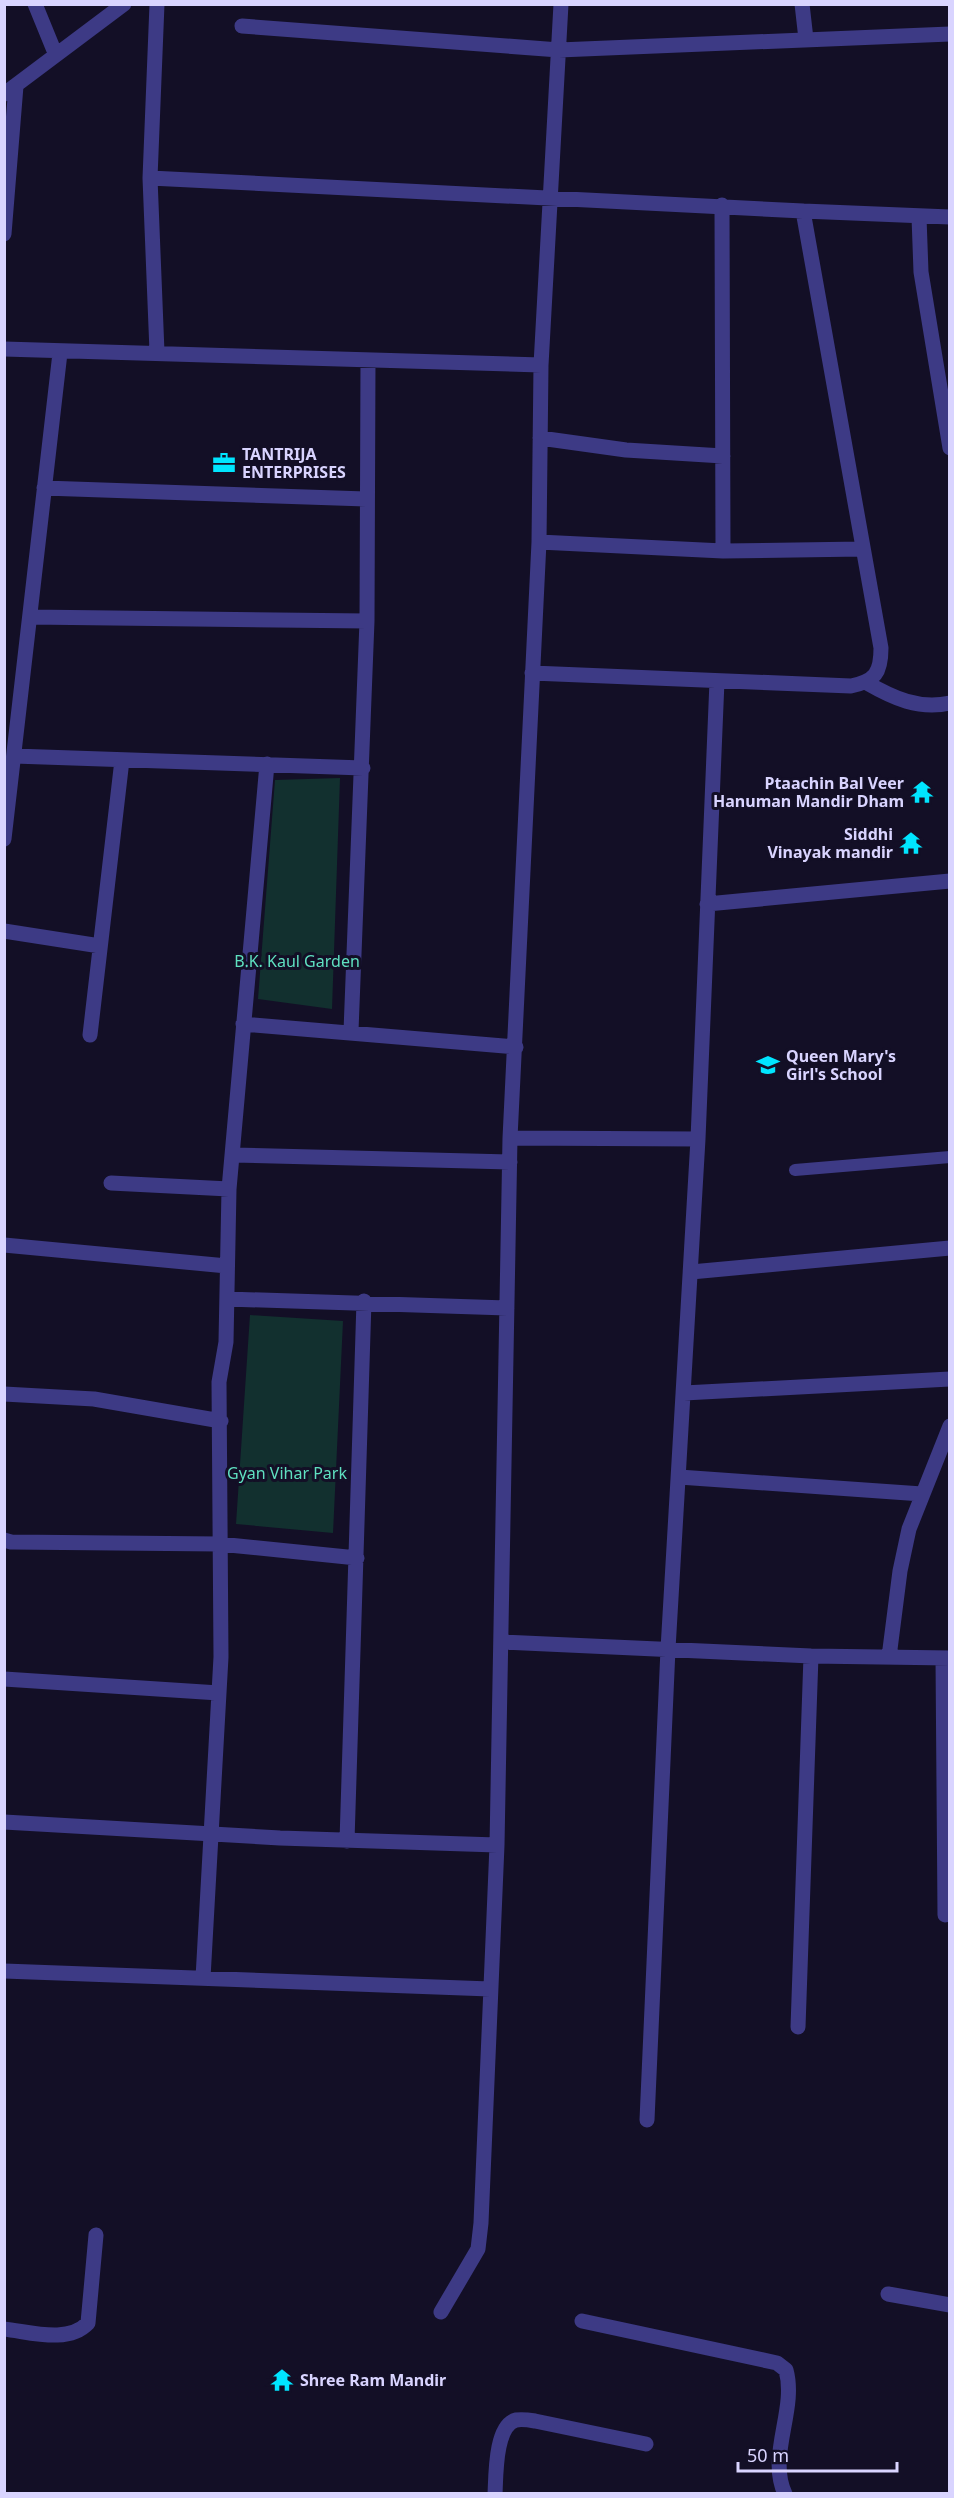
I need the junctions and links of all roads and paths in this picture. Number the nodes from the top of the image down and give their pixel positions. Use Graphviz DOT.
graph roads {
  1 [pos="34,4"];
  2 [pos="124,4"];
  3 [pos="158,4"];
  4 [pos="561,4"];
  5 [pos="802,4"];
  6 [pos="242,26"];
  7 [pos="950,34"];
  8 [pos="806,39"];
  9 [pos="559,50"];
  10 [pos="55,53"];
  11 [pos="10,90"];
  12 [pos="150,178"];
  13 [pos="551,198"];
  14 [pos="722,205"];
  15 [pos="803,211"];
  16 [pos="919,217"];
  17 [pos="950,217"];
  18 [pos="4,234"];
  19 [pos="4,349"];
  20 [pos="60,352"];
  21 [pos="157,352"];
  22 [pos="368,361"];
  23 [pos="541,365"];
  24 [pos="540,438"];
  25 [pos="950,448"];
  26 [pos="723,456"];
  27 [pos="44,488"];
  28 [pos="366,499"];
  29 [pos="539,542"];
  30 [pos="862,549"];
  31 [pos="723,551"];
  32 [pos="30,617"];
  33 [pos="367,621"];
  34 [pos="532,673"];
  35 [pos="717,681"];
  36 [pos="867,683"];
  37 [pos="950,703"];
  38 [pos="14,756"];
  39 [pos="122,760"];
  40 [pos="267,764"];
  41 [pos="363,768"];
  42 [pos="6,813"];
  43 [pos="4,839"];
  44 [pos="950,881"];
  45 [pos="707,904"];
  46 [pos="4,931"];
  47 [pos="100,945"];
  48 [pos="243,1024"];
  49 [pos="351,1031"];
  50 [pos="90,1035"];
  51 [pos="516,1047"];
  52 [pos="510,1138"];
  53 [pos="698,1139"];
  54 [pos="233,1155"];
  55 [pos="950,1157"];
  56 [pos="510,1162"];
  57 [pos="795,1170"];
  58 [pos="111,1183"];
  59 [pos="229,1190"];
  60 [pos="4,1245"];
  61 [pos="950,1248"];
  62 [pos="226,1266"];
  63 [pos="691,1272"];
  64 [pos="227,1299"];
  65 [pos="364,1301"];
  66 [pos="507,1308"];
  67 [pos="950,1379"];
  68 [pos="684,1393"];
  69 [pos="4,1394"];
  70 [pos="221,1421"];
  71 [pos="950,1426"];
  72 [pos="679,1477"];
  73 [pos="922,1494"];
  74 [pos="4,1540"];
  75 [pos="219,1544"];
  76 [pos="357,1557"];
  77 [pos="502,1642"];
  78 [pos="668,1648"];
  79 [pos="811,1656"];
  80 [pos="890,1657"];
  81 [pos="946,1658"];
  82 [pos="4,1679"];
  83 [pos="219,1692"];
  84 [pos="4,1822"];
  85 [pos="212,1834"];
  86 [pos="347,1841"];
  87 [pos="497,1845"];
  88 [pos="945,1915"];
  89 [pos="4,1971"];
  90 [pos="203,1978"];
  91 [pos="490,1989"];
  92 [pos="798,2027"];
  93 [pos="647,2120"];
  94 [pos="96,2235"];
  95 [pos="888,2294"];
  96 [pos="950,2305"];
  97 [pos="441,2312"];
  98 [pos="582,2321"];
  99 [pos="4,2329"];
  100 [pos="646,2444"];
  101 [pos="495,2493"];
  102 [pos="785,2493"];
  1 -- 10 [label="street"];
  2 -- 10 [label="street"];
  3 -- 12 [label="street"];
  4 -- 9 [label="street"];
  5 -- 8 [label="street"];
  6 -- 9 [label="street"];
  7 -- 8 [label="street"];
  8 -- 9 [label="street"];
  9 -- 13 [label="street"];
  10 -- 11 [label="street"];
  11 -- 18 [label="street"];
  12 -- 13 [label="street"];
  12 -- 21 [label="street"];
  13 -- 14 [label="street"];
  13 -- 23 [label="street"];
  14 -- 15 [label="street"];
  14 -- 26 [label="street"];
  15 -- 16 [label="street"];
  15 -- 30 [label="street"];
  16 -- 17 [label="street"];
  16 -- 25 [label="street"];
  19 -- 20 [label="street"];
  20 -- 21 [label="street"];
  20 -- 27 [label="street"];
  21 -- 22 [label="street"];
  22 -- 23 [label="street"];
  22 -- 28 [label="street"];
  23 -- 24 [label="street"];
  24 -- 26 [label="street"];
  24 -- 29 [label="street"];
  26 -- 31 [label="street"];
  27 -- 28 [label="street"];
  27 -- 32 [label="street"];
  28 -- 33 [label="street"];
  29 -- 31 [label="street"];
  29 -- 34 [label="street"];
  30 -- 31 [label="street"];
  30 -- 36 [label="street"];
  32 -- 33 [label="street"];
  32 -- 38 [label="street"];
  33 -- 41 [label="street"];
  34 -- 35 [label="street"];
  34 -- 51 [label="street"];
  35 -- 36 [label="street"];
  35 -- 45 [label="street"];
  36 -- 37 [label="street"];
  38 -- 39 [label="street"];
  38 -- 42 [label="street"];
  39 -- 40 [label="street"];
  39 -- 47 [label="street"];
  40 -- 41 [label="street"];
  40 -- 48 [label="street"];
  41 -- 49 [label="street"];
  42 -- 43 [label="street"];
  44 -- 45 [label="street"];
  45 -- 53 [label="street"];
  46 -- 47 [label="street"];
  47 -- 50 [label="street"];
  48 -- 49 [label="street"];
  48 -- 54 [label="street"];
  49 -- 51 [label="street"];
  51 -- 52 [label="street"];
  52 -- 53 [label="street"];
  52 -- 56 [label="street"];
  53 -- 63 [label="street"];
  54 -- 56 [label="street"];
  54 -- 59 [label="street"];
  55 -- 57 [label="lane"];
  56 -- 66 [label="street"];
  58 -- 59 [label="street"];
  59 -- 62 [label="street"];
  60 -- 62 [label="street"];
  61 -- 63 [label="street"];
  62 -- 64 [label="street"];
  63 -- 68 [label="street"];
  64 -- 65 [label="street"];
  64 -- 70 [label="street"];
  65 -- 66 [label="street"];
  65 -- 76 [label="street"];
  66 -- 77 [label="street"];
  67 -- 68 [label="street"];
  68 -- 72 [label="street"];
  69 -- 70 [label="street"];
  70 -- 75 [label="street"];
  71 -- 73 [label="street"];
  72 -- 73 [label="street"];
  72 -- 78 [label="street"];
  73 -- 80 [label="street"];
  74 -- 75 [label="street"];
  75 -- 76 [label="street"];
  75 -- 83 [label="street"];
  76 -- 86 [label="street"];
  77 -- 78 [label="street"];
  77 -- 87 [label="street"];
  78 -- 79 [label="street"];
  78 -- 93 [label="street"];
  79 -- 80 [label="street"];
  79 -- 92 [label="street"];
  80 -- 81 [label="street"];
  81 -- 88 [label="street"];
  82 -- 83 [label="street"];
  83 -- 85 [label="street"];
  84 -- 85 [label="street"];
  85 -- 86 [label="street"];
  85 -- 90 [label="street"];
  86 -- 87 [label="street"];
  87 -- 91 [label="street"];
  89 -- 90 [label="street"];
  90 -- 91 [label="street"];
  91 -- 97 [label="street"];
  94 -- 99 [label="street"];
  95 -- 96 [label="street"];
  98 -- 102 [label="street"];
  100 -- 101 [label="street"];
}
